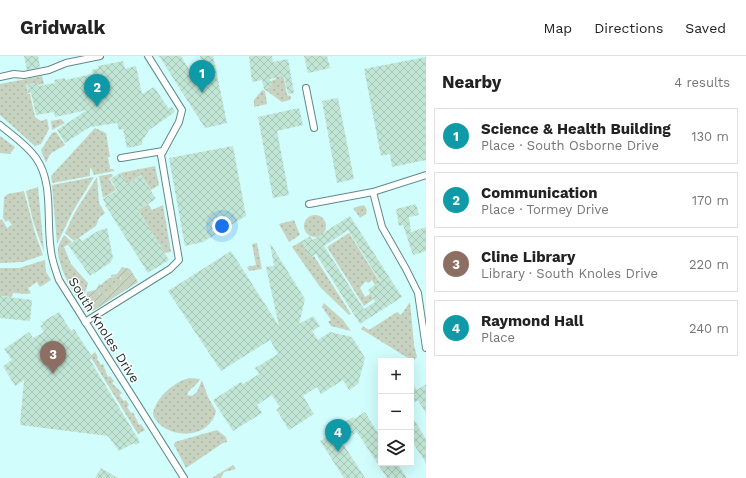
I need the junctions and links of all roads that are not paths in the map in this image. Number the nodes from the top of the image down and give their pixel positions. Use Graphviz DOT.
graph roads {
  1 [pos="100,56"];
  2 [pos="148,56"];
  3 [pos="0,77"];
  4 [pos="306,88"];
  5 [pos="0,125"];
  6 [pos="314,128"];
  7 [pos="163,151"];
  8 [pos="121,158"];
  9 [pos="426,176"];
  10 [pos="372,192"];
  11 [pos="309,204"];
  12 [pos="85,322"];
  13 [pos="426,348"];
  14 [pos="184,478"];
  1 -- 3 [label="street"];
  2 -- 7 [label="street"];
  4 -- 6 [label="street"];
  5 -- 12 [label="street, South Knoles Drive"];
  7 -- 8 [label="street"];
  7 -- 12 [label="street"];
  9 -- 10 [label="street"];
  10 -- 11 [label="street"];
  10 -- 13 [label="street"];
  12 -- 14 [label="street, South Knoles Drive"];
}
